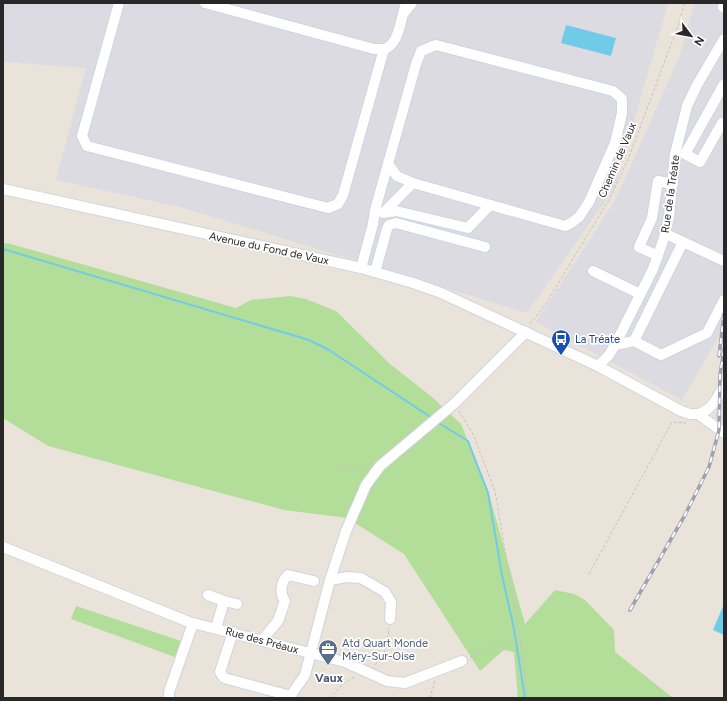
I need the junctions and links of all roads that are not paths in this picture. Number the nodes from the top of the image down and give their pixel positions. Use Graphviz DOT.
graph roads {
  1 [pos="119,3"];
  2 [pos="205,3"];
  3 [pos="406,3"];
  4 [pos="412,3"];
  5 [pos="403,14"];
  6 [pos="724,39"];
  7 [pos="384,49"];
  8 [pos="724,84"];
  9 [pos="722,123"];
  10 [pos="680,154"];
  11 [pos="388,164"];
  12 [pos="413,183"];
  13 [pos="672,184"];
  14 [pos="3,188"];
  15 [pos="490,205"];
  16 [pos="384,212"];
  17 [pos="374,224"];
  18 [pos="666,234"];
  19 [pos="683,242"];
  20 [pos="485,247"];
  21 [pos="658,256"];
  22 [pos="724,261"];
  23 [pos="361,268"];
  24 [pos="593,271"];
  25 [pos="375,272"];
  26 [pos="640,294"];
  27 [pos="724,300"];
  28 [pos="526,332"];
  29 [pos="634,341"];
  30 [pos="615,345"];
  31 [pos="598,366"];
  32 [pos="724,386"];
  33 [pos="698,414"];
  34 [pos="724,433"];
  35 [pos="3,546"];
  36 [pos="330,580"];
  37 [pos="314,581"];
  38 [pos="208,595"];
  39 [pos="224,601"];
  40 [pos="237,604"];
  41 [pos="390,619"];
  42 [pos="194,623"];
  43 [pos="216,628"];
  44 [pos="233,632"];
  45 [pos="262,640"];
  46 [pos="311,654"];
  47 [pos="324,657"];
  48 [pos="462,661"];
  49 [pos="305,675"];
  50 [pos="290,697"];
  51 [pos="169,698"];
  1 -- 7 [label="street"];
  2 -- 7 [label="street"];
  3 -- 5 [label="street"];
  4 -- 5 [label="street"];
  5 -- 7 [label="street"];
  6 -- 10 [label="street, Rue de la Tréate"];
  8 -- 10 [label="street"];
  9 -- 10 [label="street"];
  10 -- 13 [label="street, Rue de la Tréate"];
  11 -- 12 [label="street"];
  11 -- 15 [label="street"];
  11 -- 17 [label="street"];
  12 -- 15 [label="street"];
  12 -- 16 [label="street"];
  13 -- 18 [label="street, Rue de la Tréate"];
  13 -- 21 [label="street"];
  14 -- 23 [label="street, Avenue du Fond de Vaux"];
  15 -- 16 [label="street"];
  16 -- 17 [label="street"];
  17 -- 23 [label="street"];
  18 -- 19 [label="street"];
  18 -- 21 [label="street, Rue de la Tréate"];
  19 -- 22 [label="street"];
  19 -- 29 [label="street"];
  20 -- 25 [label="street"];
  21 -- 26 [label="street, Rue de la Tréate"];
  23 -- 25 [label="street, Avenue du Fond de Vaux"];
  24 -- 26 [label="street"];
  25 -- 28 [label="street, Avenue du Fond de Vaux"];
  26 -- 30 [label="street, Rue de la Tréate"];
  27 -- 29 [label="street"];
  28 -- 31 [label="street, Avenue du Fond de Vaux"];
  28 -- 36 [label="street"];
  29 -- 30 [label="street"];
  30 -- 31 [label="street, Rue de la Tréate"];
  31 -- 33 [label="street, Avenue du Fond de Vaux"];
  32 -- 33 [label="street"];
  33 -- 34 [label="street"];
  35 -- 42 [label="street, Rue des Préaux"];
  36 -- 41 [label="street"];
  36 -- 46 [label="street"];
  37 -- 45 [label="street"];
  38 -- 39 [label="street"];
  39 -- 40 [label="street"];
  39 -- 43 [label="street"];
  42 -- 43 [label="street, Rue des Préaux"];
  42 -- 51 [label="street"];
  43 -- 44 [label="street, Rue des Préaux"];
  44 -- 45 [label="street, Rue des Préaux"];
  44 -- 50 [label="street"];
  45 -- 46 [label="street, Rue des Préaux"];
  46 -- 47 [label="street, Rue des Préaux"];
  46 -- 49 [label="street"];
  47 -- 48 [label="street, Rue des Préaux"];
  47 -- 49 [label="street"];
  49 -- 50 [label="street"];
}
